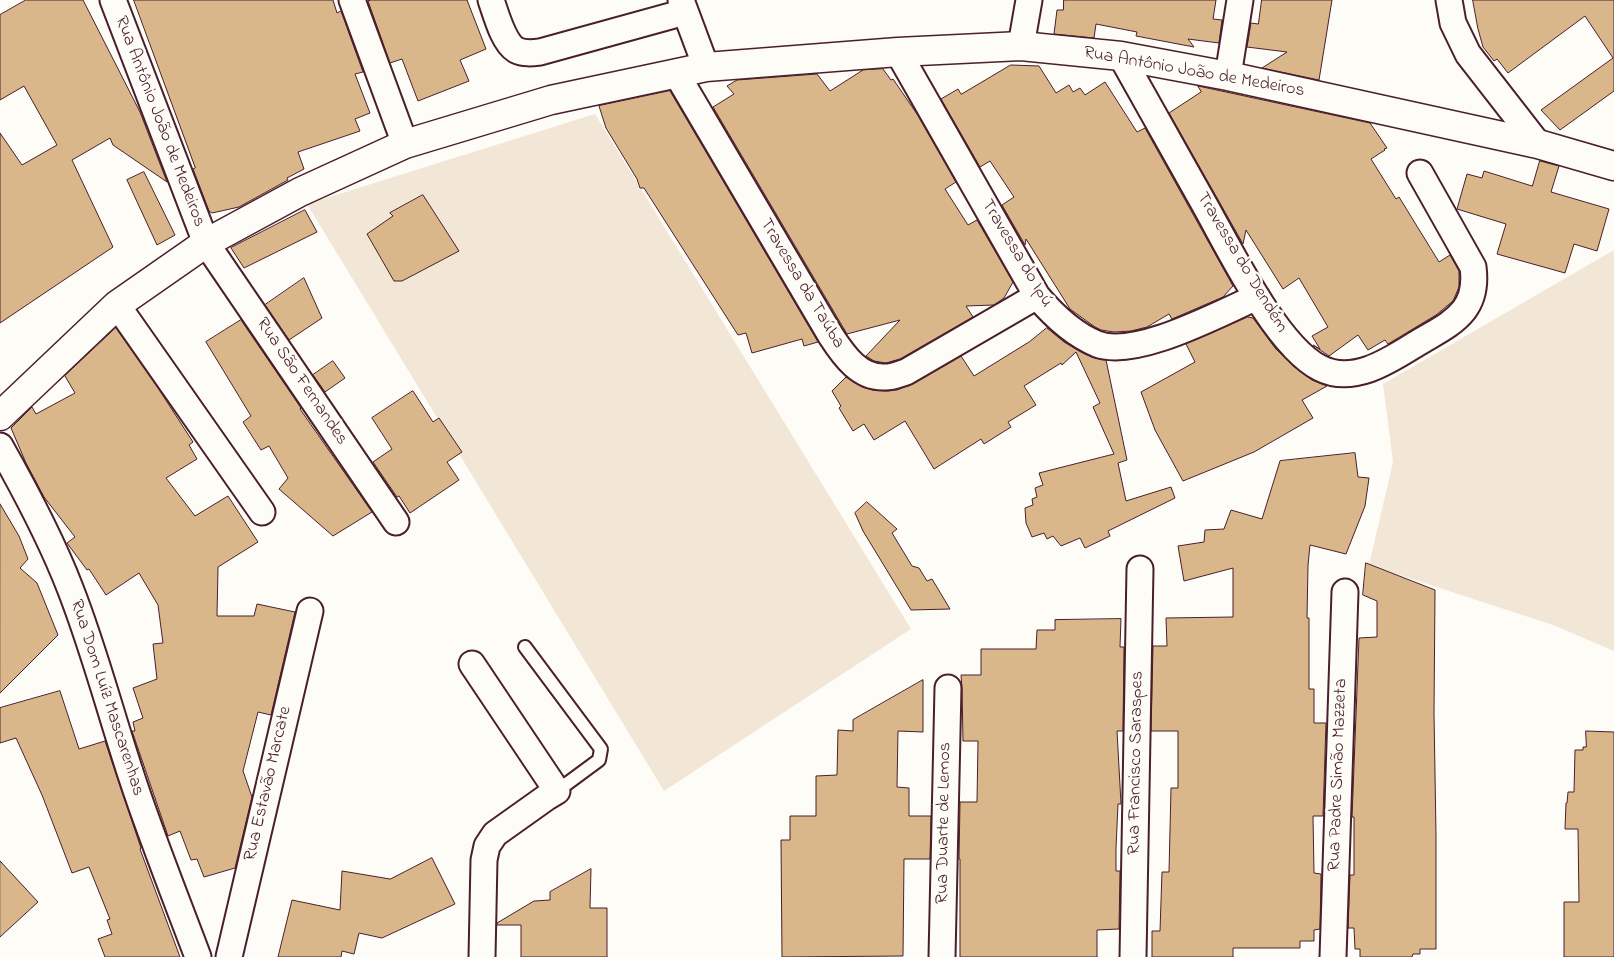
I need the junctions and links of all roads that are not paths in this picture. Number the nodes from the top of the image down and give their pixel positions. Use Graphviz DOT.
graph roads {
  1 [pos="113,0"];
  2 [pos="352,0"];
  3 [pos="491,0"];
  4 [pos="1029,0"];
  5 [pos="1240,0"];
  6 [pos="1449,0"];
  7 [pos="683,6"];
  8 [pos="1021,46"];
  9 [pos="898,52"];
  10 [pos="1121,56"];
  11 [pos="706,67"];
  12 [pos="676,73"];
  13 [pos="1228,76"];
  14 [pos="405,144"];
  15 [pos="1538,144"];
  16 [pos="1614,166"];
  17 [pos="1420,173"];
  18 [pos="206,243"];
  19 [pos="1038,296"];
  20 [pos="1257,297"];
  21 [pos="117,305"];
  22 [pos="0,416"];
  23 [pos="0,446"];
  24 [pos="262,512"];
  25 [pos="396,522"];
  26 [pos="1140,569"];
  27 [pos="1345,592"];
  28 [pos="310,611"];
  29 [pos="525,647"];
  30 [pos="472,664"];
  31 [pos="948,688"];
  32 [pos="557,791"];
  33 [pos="198,957"];
  34 [pos="228,957"];
  35 [pos="482,957"];
  36 [pos="942,957"];
  37 [pos="1133,957"];
  38 [pos="1333,957"];
  1 -- 18 [label="street, Rua Antônio João de Medeiros"];
  2 -- 14 [label="street"];
  3 -- 7 [label="street"];
  4 -- 8 [label="street"];
  5 -- 13 [label="street"];
  6 -- 15 [label="street"];
  7 -- 11 [label="street"];
  8 -- 9 [label="street, Rua Antônio João de Medeiros"];
  8 -- 10 [label="street, Rua Antônio João de Medeiros"];
  9 -- 11 [label="street, Rua Antônio João de Medeiros"];
  9 -- 19 [label="street, Travessa do Ipú"];
  10 -- 13 [label="street, Rua Antônio João de Medeiros"];
  10 -- 20 [label="street, Travessa do Dendém"];
  11 -- 12 [label="street, Rua Antônio João de Medeiros"];
  12 -- 14 [label="street, Rua Antônio João de Medeiros"];
  12 -- 19 [label="street, Travessa da Taúba"];
  13 -- 15 [label="street, Rua Antônio João de Medeiros"];
  14 -- 18 [label="street, Rua Antônio João de Medeiros"];
  15 -- 16 [label="street, Rua Antônio João de Medeiros"];
  17 -- 20 [label="street, Travessa do Dendém"];
  18 -- 21 [label="street, Rua Antônio João de Medeiros"];
  18 -- 25 [label="street, Rua São Fernandes"];
  19 -- 20 [label="street, Travessa do Ipú"];
  21 -- 22 [label="street, Rua Antônio João de Medeiros"];
  21 -- 24 [label="street"];
  23 -- 33 [label="street, Rua Dom Luíz Mascarenhas"];
  26 -- 37 [label="street, Rua Francisco Saraspes"];
  27 -- 38 [label="street, Rua Padre Simão Mazzeta"];
  28 -- 34 [label="street, Rua Estavão Marcate"];
  29 -- 32 [label="lane"];
  30 -- 32 [label="street"];
  31 -- 36 [label="street, Rua Duarte de Lemos"];
  32 -- 35 [label="street"];
}
